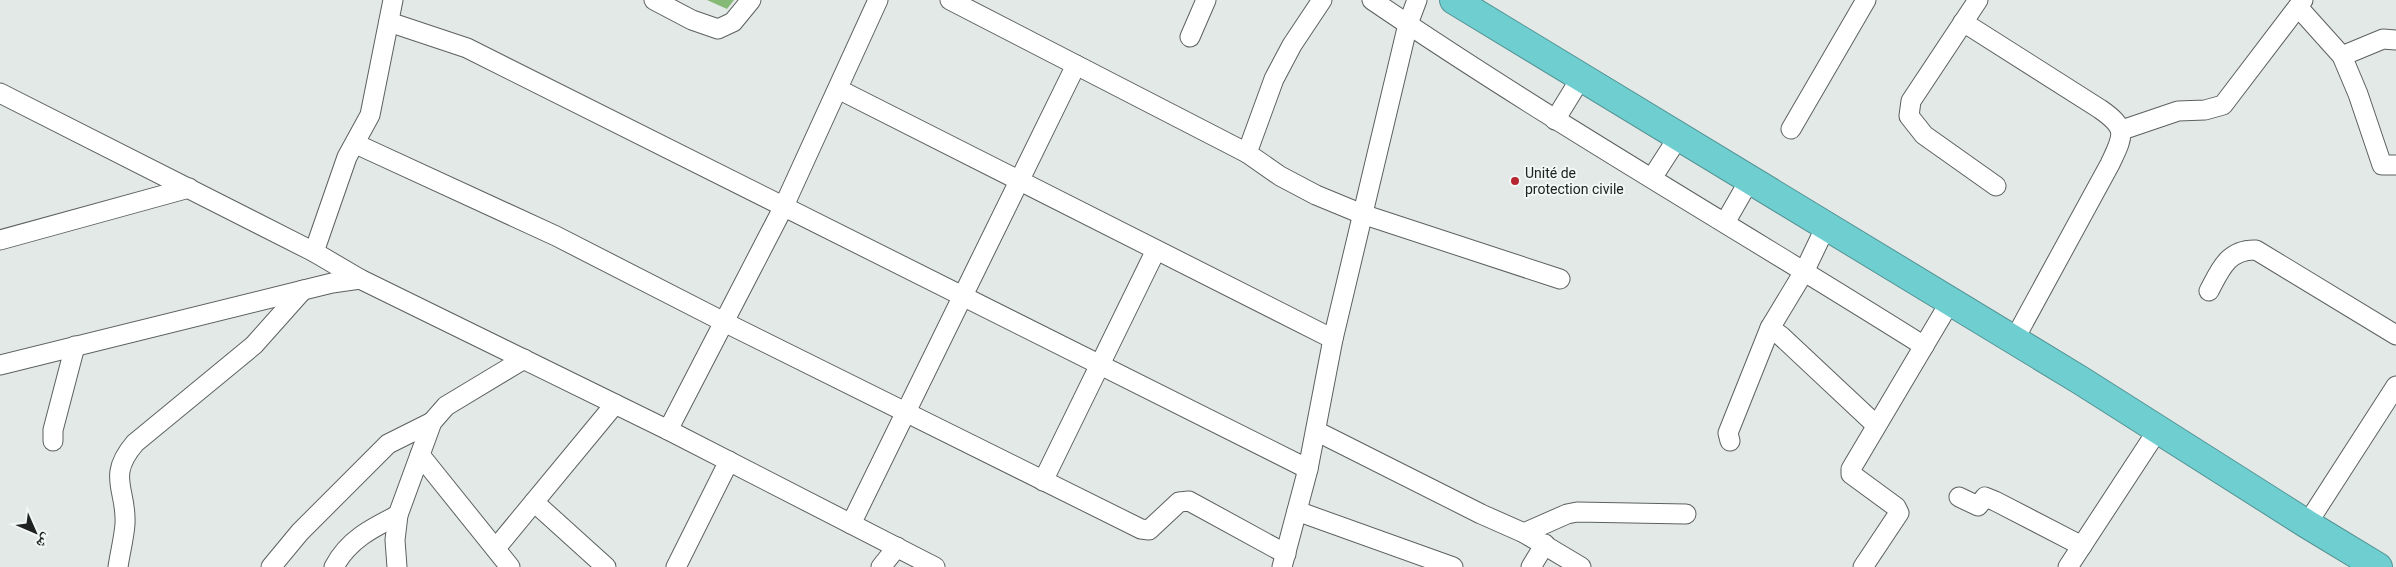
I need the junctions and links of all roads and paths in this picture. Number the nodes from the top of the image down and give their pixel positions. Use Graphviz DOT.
graph roads {
  1 [pos="393,0"];
  2 [pos="654,0"];
  3 [pos="751,0"];
  4 [pos="878,0"];
  5 [pos="950,0"];
  6 [pos="1206,0"];
  7 [pos="1322,0"];
  8 [pos="1372,0"];
  9 [pos="1417,0"];
  10 [pos="1454,0"];
  11 [pos="1866,0"];
  12 [pos="1978,0"];
  13 [pos="2300,3"];
  14 [pos="388,22"];
  15 [pos="1963,22"];
  16 [pos="1408,24"];
  17 [pos="1190,37"];
  18 [pos="2396,40"];
  19 [pos="2342,56"];
  20 [pos="1076,65"];
  21 [pos="1582,76"];
  22 [pos="838,89"];
  23 [pos="0,93"];
  24 [pos="1555,120"];
  25 [pos="1791,129"];
  26 [pos="2122,130"];
  27 [pos="1680,136"];
  28 [pos="356,144"];
  29 [pos="1247,153"];
  30 [pos="2396,165"];
  31 [pos="1652,178"];
  32 [pos="1750,180"];
  33 [pos="1020,181"];
  34 [pos="1996,186"];
  35 [pos="189,188"];
  36 [pos="783,208"];
  37 [pos="1362,214"];
  38 [pos="1726,221"];
  39 [pos="1826,226"];
  40 [pos="0,240"];
  41 [pos="1156,250"];
  42 [pos="314,252"];
  43 [pos="1805,270"];
  44 [pos="360,279"];
  45 [pos="1560,279"];
  46 [pos="303,290"];
  47 [pos="2208,291"];
  48 [pos="962,297"];
  49 [pos="1950,302"];
  50 [pos="724,322"];
  51 [pos="1770,328"];
  52 [pos="2396,335"];
  53 [pos="1333,339"];
  54 [pos="2014,340"];
  55 [pos="75,346"];
  56 [pos="1924,346"];
  57 [pos="524,359"];
  58 [pos="0,365"];
  59 [pos="1098,365"];
  60 [pos="2396,386"];
  61 [pos="615,404"];
  62 [pos="905,412"];
  63 [pos="432,422"];
  64 [pos="1876,425"];
  65 [pos="2159,428"];
  66 [pos="668,430"];
  67 [pos="1316,431"];
  68 [pos="53,441"];
  69 [pos="1730,441"];
  70 [pos="420,455"];
  71 [pos="729,461"];
  72 [pos="1308,469"];
  73 [pos="1043,481"];
  74 [pos="1958,497"];
  75 [pos="534,502"];
  76 [pos="1297,511"];
  77 [pos="1686,514"];
  78 [pos="398,515"];
  79 [pos="851,524"];
  80 [pos="2307,524"];
  81 [pos="1524,533"];
  82 [pos="1545,544"];
  83 [pos="2082,546"];
  84 [pos="896,547"];
  85 [pos="496,548"];
  86 [pos="1284,560"];
  87 [pos="118,567"];
  88 [pos="271,567"];
  89 [pos="334,567"];
  90 [pos="397,567"];
  91 [pos="510,567"];
  92 [pos="606,567"];
  93 [pos="676,567"];
  94 [pos="881,567"];
  95 [pos="936,567"];
  96 [pos="1453,567"];
  97 [pos="1531,567"];
  98 [pos="1581,567"];
  99 [pos="1863,567"];
  100 [pos="2068,567"];
  101 [pos="2378,567"];
  1 -- 14 [label="street"];
  2 -- 3 [label="street"];
  4 -- 22 [label="street"];
  5 -- 20 [label="street"];
  6 -- 17 [label="street"];
  7 -- 29 [label="street"];
  8 -- 16 [label="street"];
  9 -- 16 [label="street"];
  10 -- 21 [label="highway"];
  11 -- 25 [label="street"];
  12 -- 15 [label="street"];
  13 -- 19 [label="street"];
  13 -- 26 [label="street"];
  14 -- 28 [label="street"];
  14 -- 36 [label="street"];
  15 -- 26 [label="street"];
  15 -- 34 [label="street"];
  16 -- 24 [label="street"];
  16 -- 37 [label="street"];
  18 -- 19 [label="street"];
  19 -- 30 [label="street"];
  20 -- 29 [label="street"];
  20 -- 33 [label="street"];
  21 -- 24 [label="street"];
  21 -- 27 [label="highway"];
  22 -- 33 [label="street"];
  22 -- 36 [label="street"];
  23 -- 35 [label="street"];
  24 -- 31 [label="street"];
  26 -- 54 [label="street"];
  27 -- 31 [label="street"];
  27 -- 32 [label="highway"];
  28 -- 42 [label="street"];
  28 -- 50 [label="street"];
  29 -- 37 [label="street"];
  31 -- 38 [label="street"];
  32 -- 38 [label="street"];
  32 -- 39 [label="highway"];
  33 -- 41 [label="street"];
  33 -- 48 [label="street"];
  35 -- 40 [label="street"];
  35 -- 42 [label="street"];
  36 -- 48 [label="street"];
  36 -- 50 [label="street"];
  37 -- 45 [label="street"];
  37 -- 53 [label="street"];
  38 -- 43 [label="street"];
  39 -- 43 [label="street"];
  39 -- 49 [label="highway"];
  41 -- 53 [label="street"];
  41 -- 59 [label="street"];
  42 -- 44 [label="street"];
  43 -- 51 [label="street"];
  43 -- 56 [label="street"];
  44 -- 46 [label="street"];
  44 -- 57 [label="street"];
  46 -- 55 [label="street"];
  46 -- 87 [label="street"];
  47 -- 52 [label="street"];
  48 -- 59 [label="street"];
  48 -- 62 [label="street"];
  49 -- 54 [label="highway"];
  49 -- 56 [label="street"];
  50 -- 62 [label="street"];
  50 -- 66 [label="street"];
  51 -- 64 [label="street"];
  51 -- 69 [label="street"];
  53 -- 67 [label="street"];
  54 -- 65 [label="highway"];
  55 -- 58 [label="street"];
  55 -- 68 [label="street"];
  56 -- 64 [label="street"];
  57 -- 61 [label="street"];
  57 -- 63 [label="street"];
  59 -- 72 [label="street"];
  59 -- 73 [label="street"];
  60 -- 80 [label="street"];
  61 -- 66 [label="street"];
  61 -- 75 [label="street"];
  62 -- 73 [label="street"];
  62 -- 79 [label="street"];
  63 -- 70 [label="street"];
  63 -- 88 [label="street"];
  64 -- 99 [label="street"];
  65 -- 80 [label="highway"];
  65 -- 83 [label="street"];
  66 -- 71 [label="street"];
  67 -- 72 [label="street"];
  67 -- 81 [label="street"];
  70 -- 78 [label="street"];
  70 -- 85 [label="street"];
  71 -- 79 [label="street"];
  71 -- 93 [label="street"];
  72 -- 76 [label="street"];
  73 -- 86 [label="street"];
  74 -- 83 [label="street"];
  75 -- 85 [label="street"];
  75 -- 92 [label="street"];
  76 -- 86 [label="street"];
  76 -- 96 [label="street"];
  77 -- 81 [label="street"];
  78 -- 89 [label="street"];
  78 -- 90 [label="street"];
  79 -- 84 [label="street"];
  80 -- 101 [label="highway"];
  81 -- 82 [label="street"];
  82 -- 97 [label="street"];
  82 -- 98 [label="street"];
  83 -- 100 [label="street"];
  84 -- 94 [label="street"];
  84 -- 95 [label="street"];
  85 -- 91 [label="street"];
}
